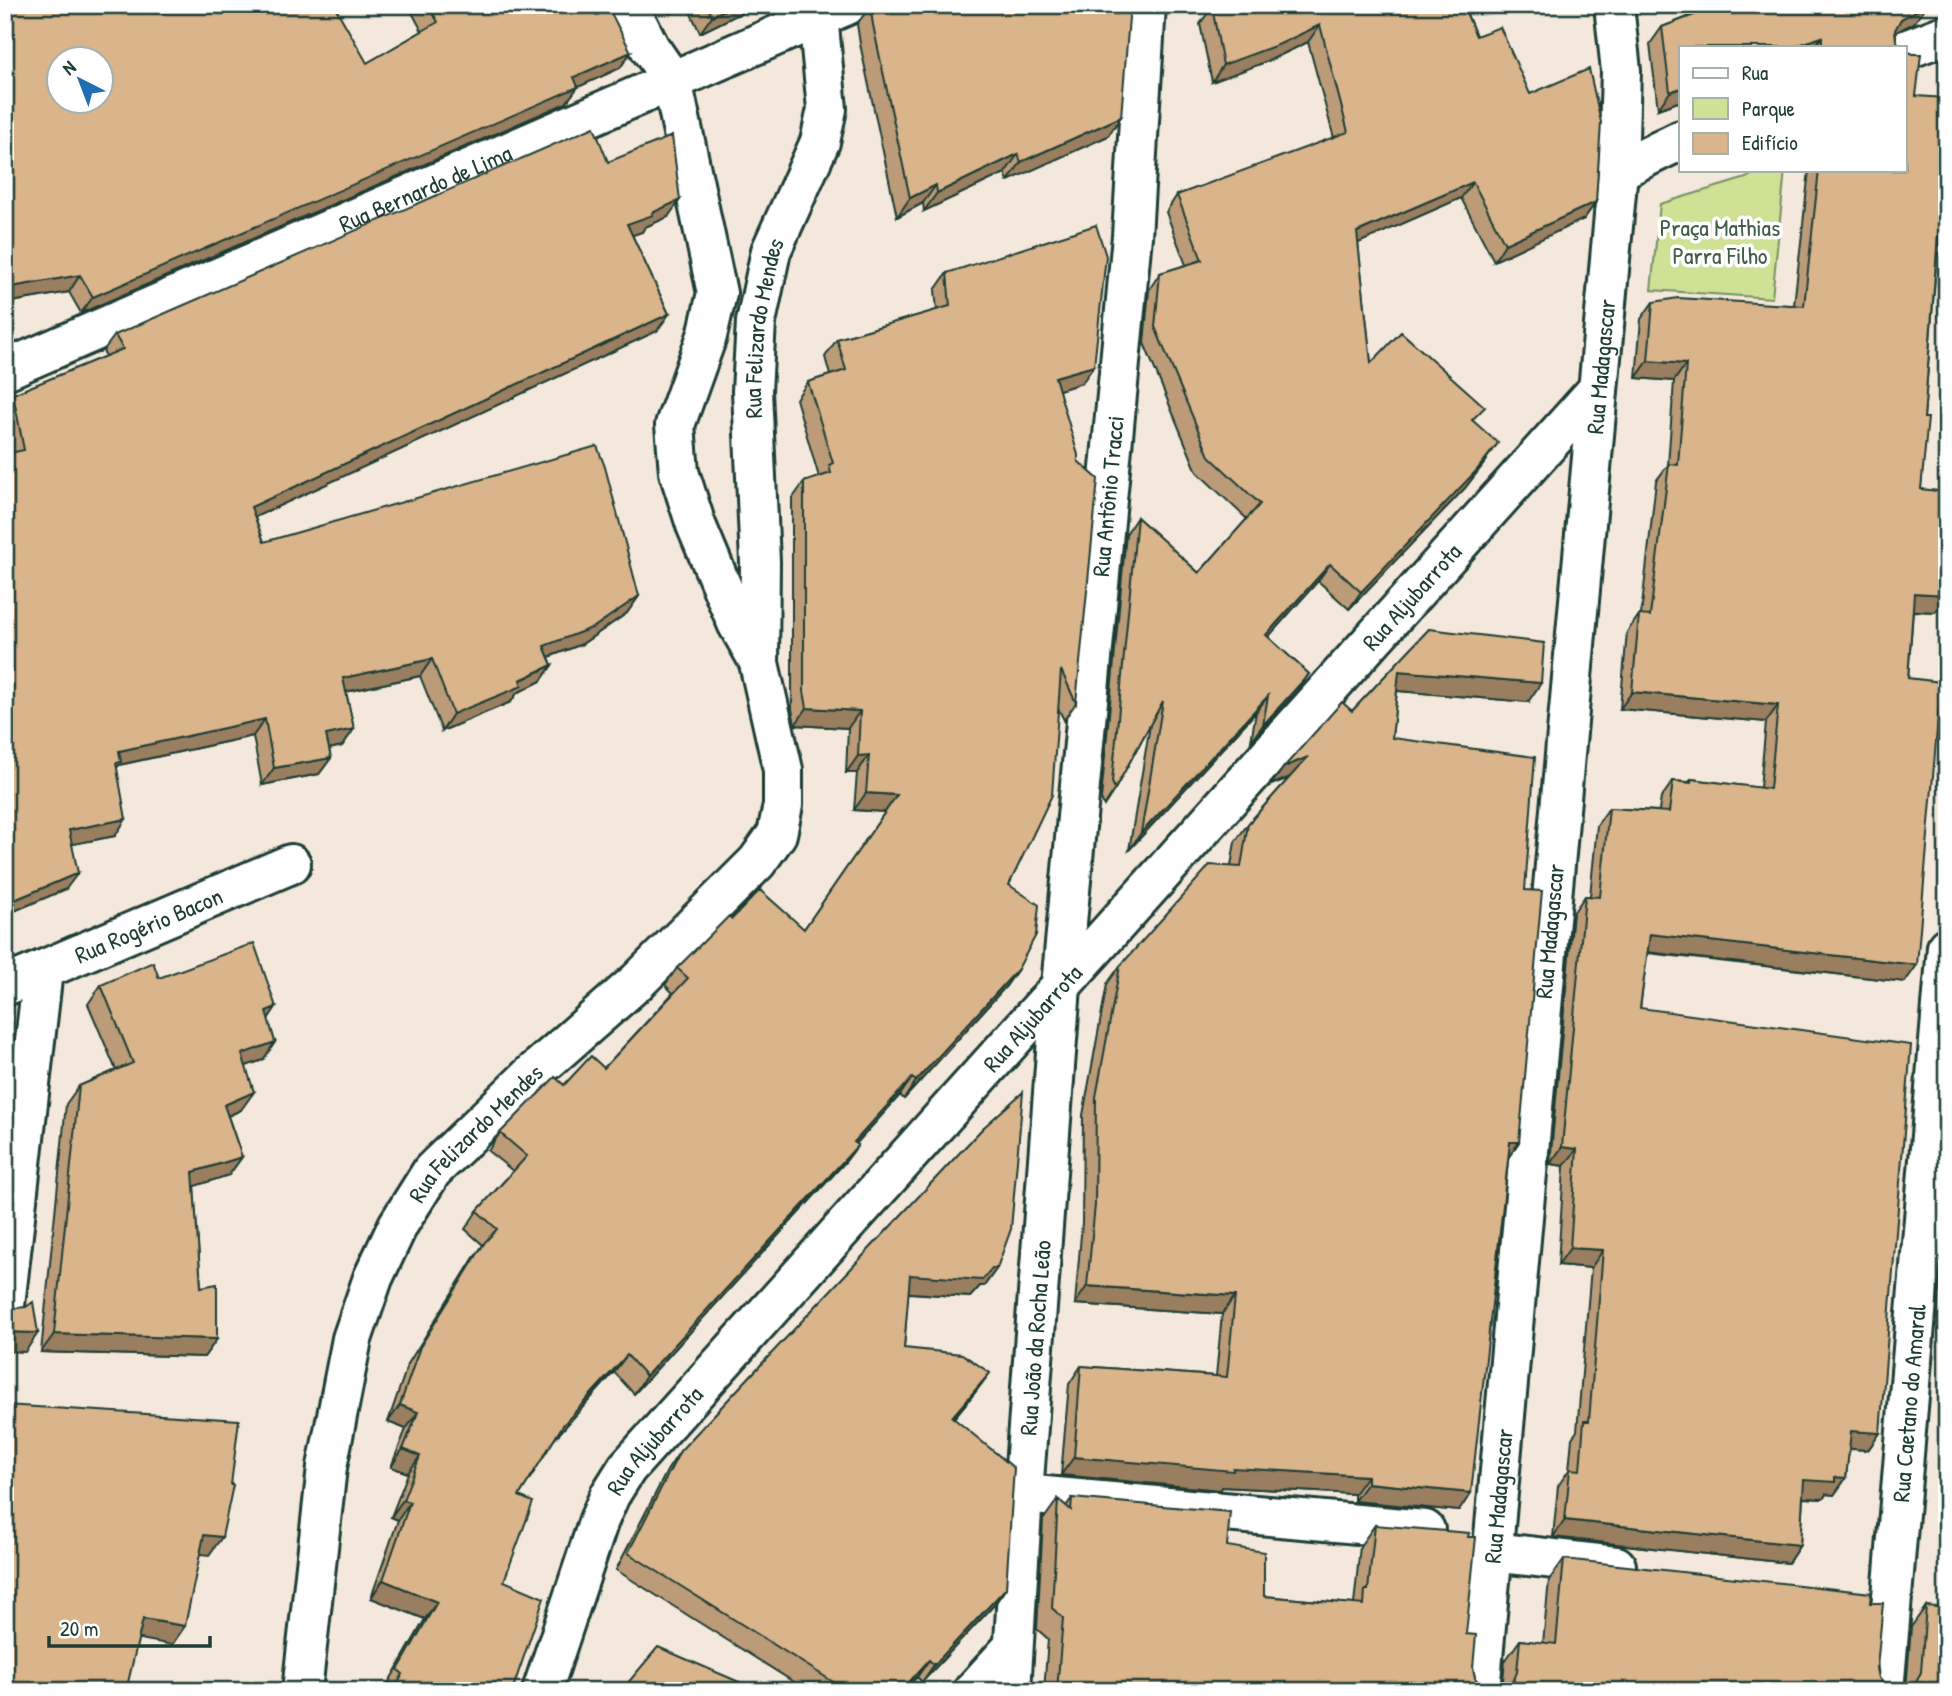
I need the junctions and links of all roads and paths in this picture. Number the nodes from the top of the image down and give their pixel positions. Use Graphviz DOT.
graph roads {
  1 [pos="628,5"];
  2 [pos="1146,5"];
  3 [pos="1614,5"];
  4 [pos="828,9"];
  5 [pos="1947,34"];
  6 [pos="1906,50"];
  7 [pos="672,80"];
  8 [pos="1679,141"];
  9 [pos="1618,171"];
  10 [pos="5,370"];
  11 [pos="1598,389"];
  12 [pos="759,663"];
  13 [pos="291,864"];
  14 [pos="1947,947"];
  15 [pos="43,970"];
  16 [pos="5,986"];
  17 [pos="1060,986"];
  18 [pos="5,1305"];
  19 [pos="1023,1494"];
  20 [pos="1476,1539"];
  21 [pos="1644,1569"];
  22 [pos="1012,1648"];
  23 [pos="302,1691"];
  24 [pos="542,1691"];
  25 [pos="973,1691"];
  26 [pos="1011,1691"];
  27 [pos="1480,1691"];
  28 [pos="1884,1691"];
  1 -- 7 [label="street"];
  2 -- 17 [label="street, Rua Antônio Tracci"];
  3 -- 9 [label="street, Rua Madagascar"];
  4 -- 7 [label="street, Rua Bernardo de Lima"];
  4 -- 12 [label="street, Rua Felizardo Mendes"];
  5 -- 6 [label="street"];
  7 -- 10 [label="street, Rua Bernardo de Lima"];
  7 -- 12 [label="street, Rua Felizardo Mendes"];
  8 -- 9 [label="street"];
  9 -- 11 [label="street, Rua Madagascar"];
  11 -- 17 [label="street, Rua Aljubarrota"];
  11 -- 20 [label="street, Rua Madagascar"];
  12 -- 23 [label="street, Rua Felizardo Mendes"];
  13 -- 15 [label="street, Rua Rogério Bacon"];
  14 -- 28 [label="street, Rua Caetano do Amaral"];
  15 -- 16 [label="street, Rua Rogério Bacon"];
  15 -- 18 [label="street"];
  17 -- 19 [label="street, Rua João da Rocha Leão"];
  17 -- 24 [label="street, Rua Aljubarrota"];
  19 -- 20 [label="street"];
  19 -- 22 [label="street, Rua João da Rocha Leão"];
  20 -- 21 [label="street"];
  20 -- 27 [label="street, Rua Madagascar"];
  22 -- 25 [label="street"];
  22 -- 26 [label="street, Rua João da Rocha Leão"];
}
